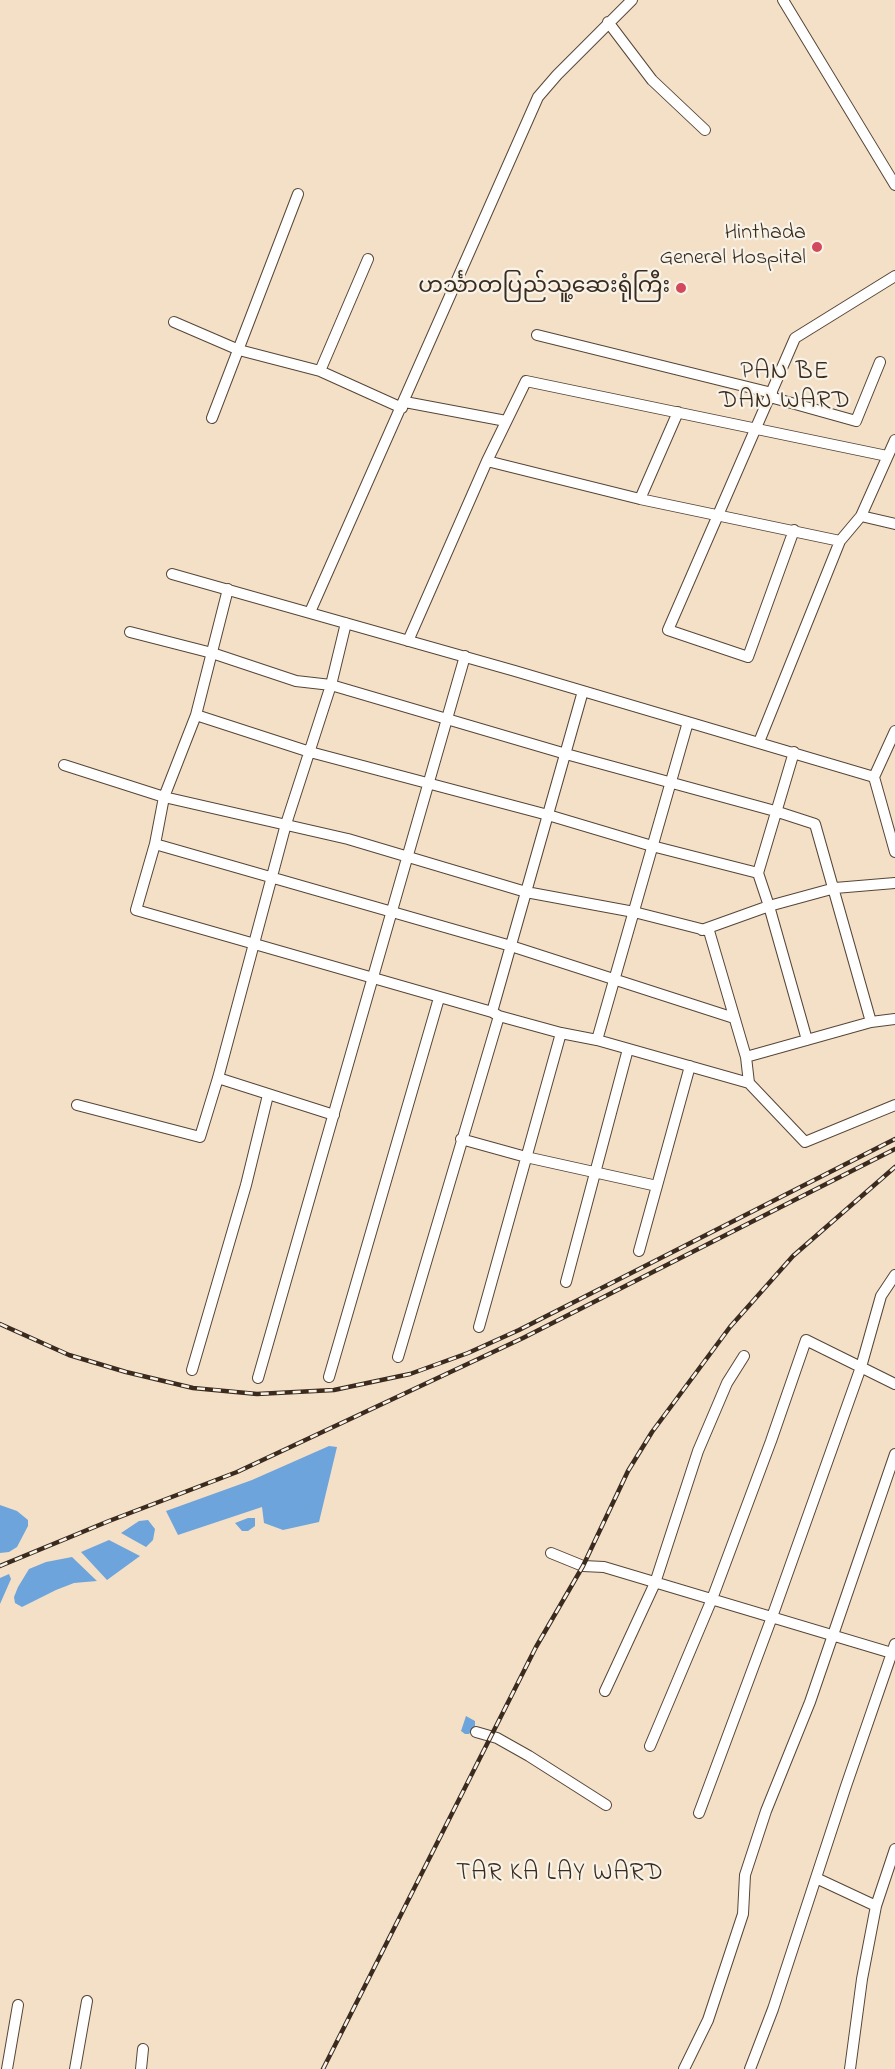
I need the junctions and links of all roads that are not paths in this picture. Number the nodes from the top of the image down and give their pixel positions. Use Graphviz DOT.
graph roads {
  1 [pos="632,0"];
  2 [pos="783,0"];
  3 [pos="608,22"];
  4 [pos="705,130"];
  5 [pos="895,185"];
  6 [pos="298,194"];
  7 [pos="368,259"];
  8 [pos="895,276"];
  9 [pos="174,322"];
  10 [pos="537,335"];
  11 [pos="238,350"];
  12 [pos="880,362"];
  13 [pos="320,371"];
  14 [pos="771,395"];
  15 [pos="403,405"];
  16 [pos="678,412"];
  17 [pos="212,418"];
  18 [pos="506,422"];
  19 [pos="756,429"];
  20 [pos="895,440"];
  21 [pos="887,456"];
  22 [pos="487,461"];
  23 [pos="640,499"];
  24 [pos="718,514"];
  25 [pos="861,516"];
  26 [pos="895,524"];
  27 [pos="794,530"];
  28 [pos="840,540"];
  29 [pos="172,574"];
  30 [pos="228,589"];
  31 [pos="310,612"];
  32 [pos="346,623"];
  33 [pos="130,632"];
  34 [pos="408,641"];
  35 [pos="212,653"];
  36 [pos="465,656"];
  37 [pos="331,685"];
  38 [pos="583,691"];
  39 [pos="196,714"];
  40 [pos="448,719"];
  41 [pos="688,722"];
  42 [pos="895,731"];
  43 [pos="759,742"];
  44 [pos="310,752"];
  45 [pos="794,752"];
  46 [pos="566,754"];
  47 [pos="64,765"];
  48 [pos="874,777"];
  49 [pos="429,783"];
  50 [pos="670,784"];
  51 [pos="164,797"];
  52 [pos="775,811"];
  53 [pos="548,815"];
  54 [pos="286,824"];
  55 [pos="155,844"];
  56 [pos="652,846"];
  57 [pos="894,847"];
  58 [pos="408,857"];
  59 [pos="758,874"];
  60 [pos="272,878"];
  61 [pos="895,883"];
  62 [pos="835,888"];
  63 [pos="526,892"];
  64 [pos="769,906"];
  65 [pos="393,911"];
  66 [pos="634,912"];
  67 [pos="702,930"];
  68 [pos="253,943"];
  69 [pos="511,946"];
  70 [pos="615,978"];
  71 [pos="372,979"];
  72 [pos="439,998"];
  73 [pos="495,1014"];
  74 [pos="734,1018"];
  75 [pos="895,1019"];
  76 [pos="871,1022"];
  77 [pos="561,1033"];
  78 [pos="597,1040"];
  79 [pos="807,1040"];
  80 [pos="628,1049"];
  81 [pos="746,1057"];
  82 [pos="690,1066"];
  83 [pos="218,1078"];
  84 [pos="749,1083"];
  85 [pos="268,1095"];
  86 [pos="77,1105"];
  87 [pos="895,1105"];
  88 [pos="334,1115"];
  89 [pos="462,1139"];
  90 [pos="526,1157"];
  91 [pos="595,1172"];
  92 [pos="657,1186"];
  93 [pos="639,1251"];
  94 [pos="895,1275"];
  95 [pos="566,1282"];
  96 [pos="479,1327"];
  97 [pos="744,1356"];
  98 [pos="398,1357"];
  99 [pos="861,1367"];
  100 [pos="192,1370"];
  101 [pos="329,1377"];
  102 [pos="258,1378"];
  103 [pos="895,1384"];
  104 [pos="895,1454"];
  105 [pos="551,1553"];
  106 [pos="655,1583"];
  107 [pos="712,1599"];
  108 [pos="772,1617"];
  109 [pos="831,1635"];
  110 [pos="894,1650"];
  111 [pos="605,1692"];
  112 [pos="476,1732"];
  113 [pos="650,1746"];
  114 [pos="606,1805"];
  115 [pos="699,1812"];
  116 [pos="895,1849"];
  117 [pos="816,1878"];
  118 [pos="876,1906"];
  119 [pos="87,2001"];
  120 [pos="18,2005"];
  121 [pos="143,2049"];
  122 [pos="7,2069"];
  123 [pos="75,2069"];
  124 [pos="141,2069"];
  125 [pos="684,2069"];
  126 [pos="750,2069"];
  127 [pos="850,2069"];
  1 -- 3 [label="street"];
  2 -- 5 [label="street"];
  3 -- 4 [label="street"];
  3 -- 15 [label="street"];
  6 -- 11 [label="street"];
  7 -- 13 [label="street"];
  8 -- 14 [label="street"];
  9 -- 11 [label="street"];
  10 -- 14 [label="street"];
  11 -- 13 [label="street"];
  11 -- 17 [label="street"];
  12 -- 14 [label="street"];
  13 -- 15 [label="street"];
  14 -- 19 [label="street"];
  15 -- 18 [label="street"];
  15 -- 31 [label="street"];
  16 -- 18 [label="street"];
  16 -- 19 [label="street"];
  16 -- 23 [label="street"];
  18 -- 22 [label="street"];
  19 -- 21 [label="street"];
  19 -- 24 [label="street"];
  20 -- 21 [label="street"];
  21 -- 25 [label="street"];
  22 -- 23 [label="street"];
  22 -- 34 [label="street"];
  23 -- 24 [label="street"];
  24 -- 27 [label="street"];
  24 -- 27 [label="street"];
  25 -- 26 [label="street"];
  25 -- 28 [label="street"];
  27 -- 28 [label="street"];
  28 -- 43 [label="street"];
  29 -- 30 [label="street"];
  30 -- 31 [label="street"];
  30 -- 35 [label="street"];
  31 -- 32 [label="street"];
  32 -- 34 [label="street"];
  32 -- 37 [label="street"];
  33 -- 35 [label="street"];
  34 -- 36 [label="street"];
  35 -- 37 [label="street"];
  35 -- 39 [label="street"];
  36 -- 38 [label="street"];
  36 -- 40 [label="street"];
  37 -- 40 [label="street"];
  37 -- 44 [label="street"];
  38 -- 41 [label="street"];
  38 -- 46 [label="street"];
  39 -- 44 [label="street"];
  39 -- 51 [label="street"];
  40 -- 46 [label="street"];
  40 -- 49 [label="street"];
  41 -- 43 [label="street"];
  41 -- 50 [label="street"];
  42 -- 48 [label="street"];
  43 -- 45 [label="street"];
  44 -- 49 [label="street"];
  44 -- 54 [label="street"];
  45 -- 48 [label="street"];
  45 -- 52 [label="street"];
  46 -- 50 [label="street"];
  46 -- 53 [label="street"];
  47 -- 51 [label="street"];
  48 -- 57 [label="street"];
  49 -- 53 [label="street"];
  49 -- 58 [label="street"];
  50 -- 52 [label="street"];
  50 -- 56 [label="street"];
  51 -- 54 [label="street"];
  51 -- 55 [label="street"];
  52 -- 59 [label="street"];
  52 -- 62 [label="street"];
  53 -- 56 [label="street"];
  53 -- 63 [label="street"];
  54 -- 58 [label="street"];
  54 -- 60 [label="street"];
  55 -- 60 [label="street"];
  55 -- 68 [label="street"];
  56 -- 59 [label="street"];
  56 -- 66 [label="street"];
  58 -- 63 [label="street"];
  58 -- 65 [label="street"];
  59 -- 64 [label="street"];
  60 -- 65 [label="street"];
  60 -- 68 [label="street"];
  61 -- 62 [label="street"];
  62 -- 64 [label="street"];
  62 -- 76 [label="street"];
  63 -- 66 [label="street"];
  63 -- 69 [label="street"];
  64 -- 67 [label="street"];
  64 -- 79 [label="street"];
  65 -- 69 [label="street"];
  65 -- 71 [label="street"];
  66 -- 67 [label="street"];
  66 -- 70 [label="street"];
  67 -- 74 [label="street"];
  68 -- 71 [label="street"];
  68 -- 83 [label="street"];
  69 -- 70 [label="street"];
  69 -- 73 [label="street"];
  70 -- 74 [label="street"];
  70 -- 78 [label="street"];
  71 -- 72 [label="street"];
  71 -- 88 [label="street"];
  72 -- 73 [label="street"];
  72 -- 101 [label="street"];
  73 -- 77 [label="street"];
  73 -- 89 [label="street"];
  74 -- 81 [label="street"];
  75 -- 76 [label="street"];
  76 -- 79 [label="street"];
  77 -- 78 [label="street"];
  77 -- 90 [label="street"];
  78 -- 80 [label="street"];
  79 -- 81 [label="street"];
  80 -- 82 [label="street"];
  80 -- 91 [label="street"];
  81 -- 84 [label="street"];
  82 -- 84 [label="street"];
  82 -- 92 [label="street"];
  83 -- 85 [label="street"];
  83 -- 86 [label="street"];
  84 -- 87 [label="street"];
  85 -- 88 [label="street"];
  85 -- 100 [label="street"];
  88 -- 102 [label="street"];
  89 -- 90 [label="street"];
  89 -- 98 [label="street"];
  90 -- 91 [label="street"];
  90 -- 96 [label="street"];
  91 -- 92 [label="street"];
  91 -- 95 [label="street"];
  92 -- 93 [label="street"];
  94 -- 99 [label="street"];
  97 -- 106 [label="street"];
  99 -- 103 [label="street"];
  99 -- 107 [label="street"];
  99 -- 108 [label="street"];
  104 -- 109 [label="street"];
  105 -- 106 [label="street"];
  106 -- 107 [label="street"];
  106 -- 111 [label="street"];
  107 -- 108 [label="street"];
  107 -- 113 [label="street"];
  108 -- 109 [label="street"];
  108 -- 115 [label="street"];
  109 -- 110 [label="street"];
  109 -- 125 [label="street"];
  110 -- 117 [label="street"];
  112 -- 114 [label="street"];
  116 -- 118 [label="street"];
  117 -- 118 [label="street"];
  117 -- 126 [label="street"];
  118 -- 127 [label="street"];
  119 -- 123 [label="street"];
  120 -- 122 [label="street"];
  121 -- 124 [label="street"];
}
